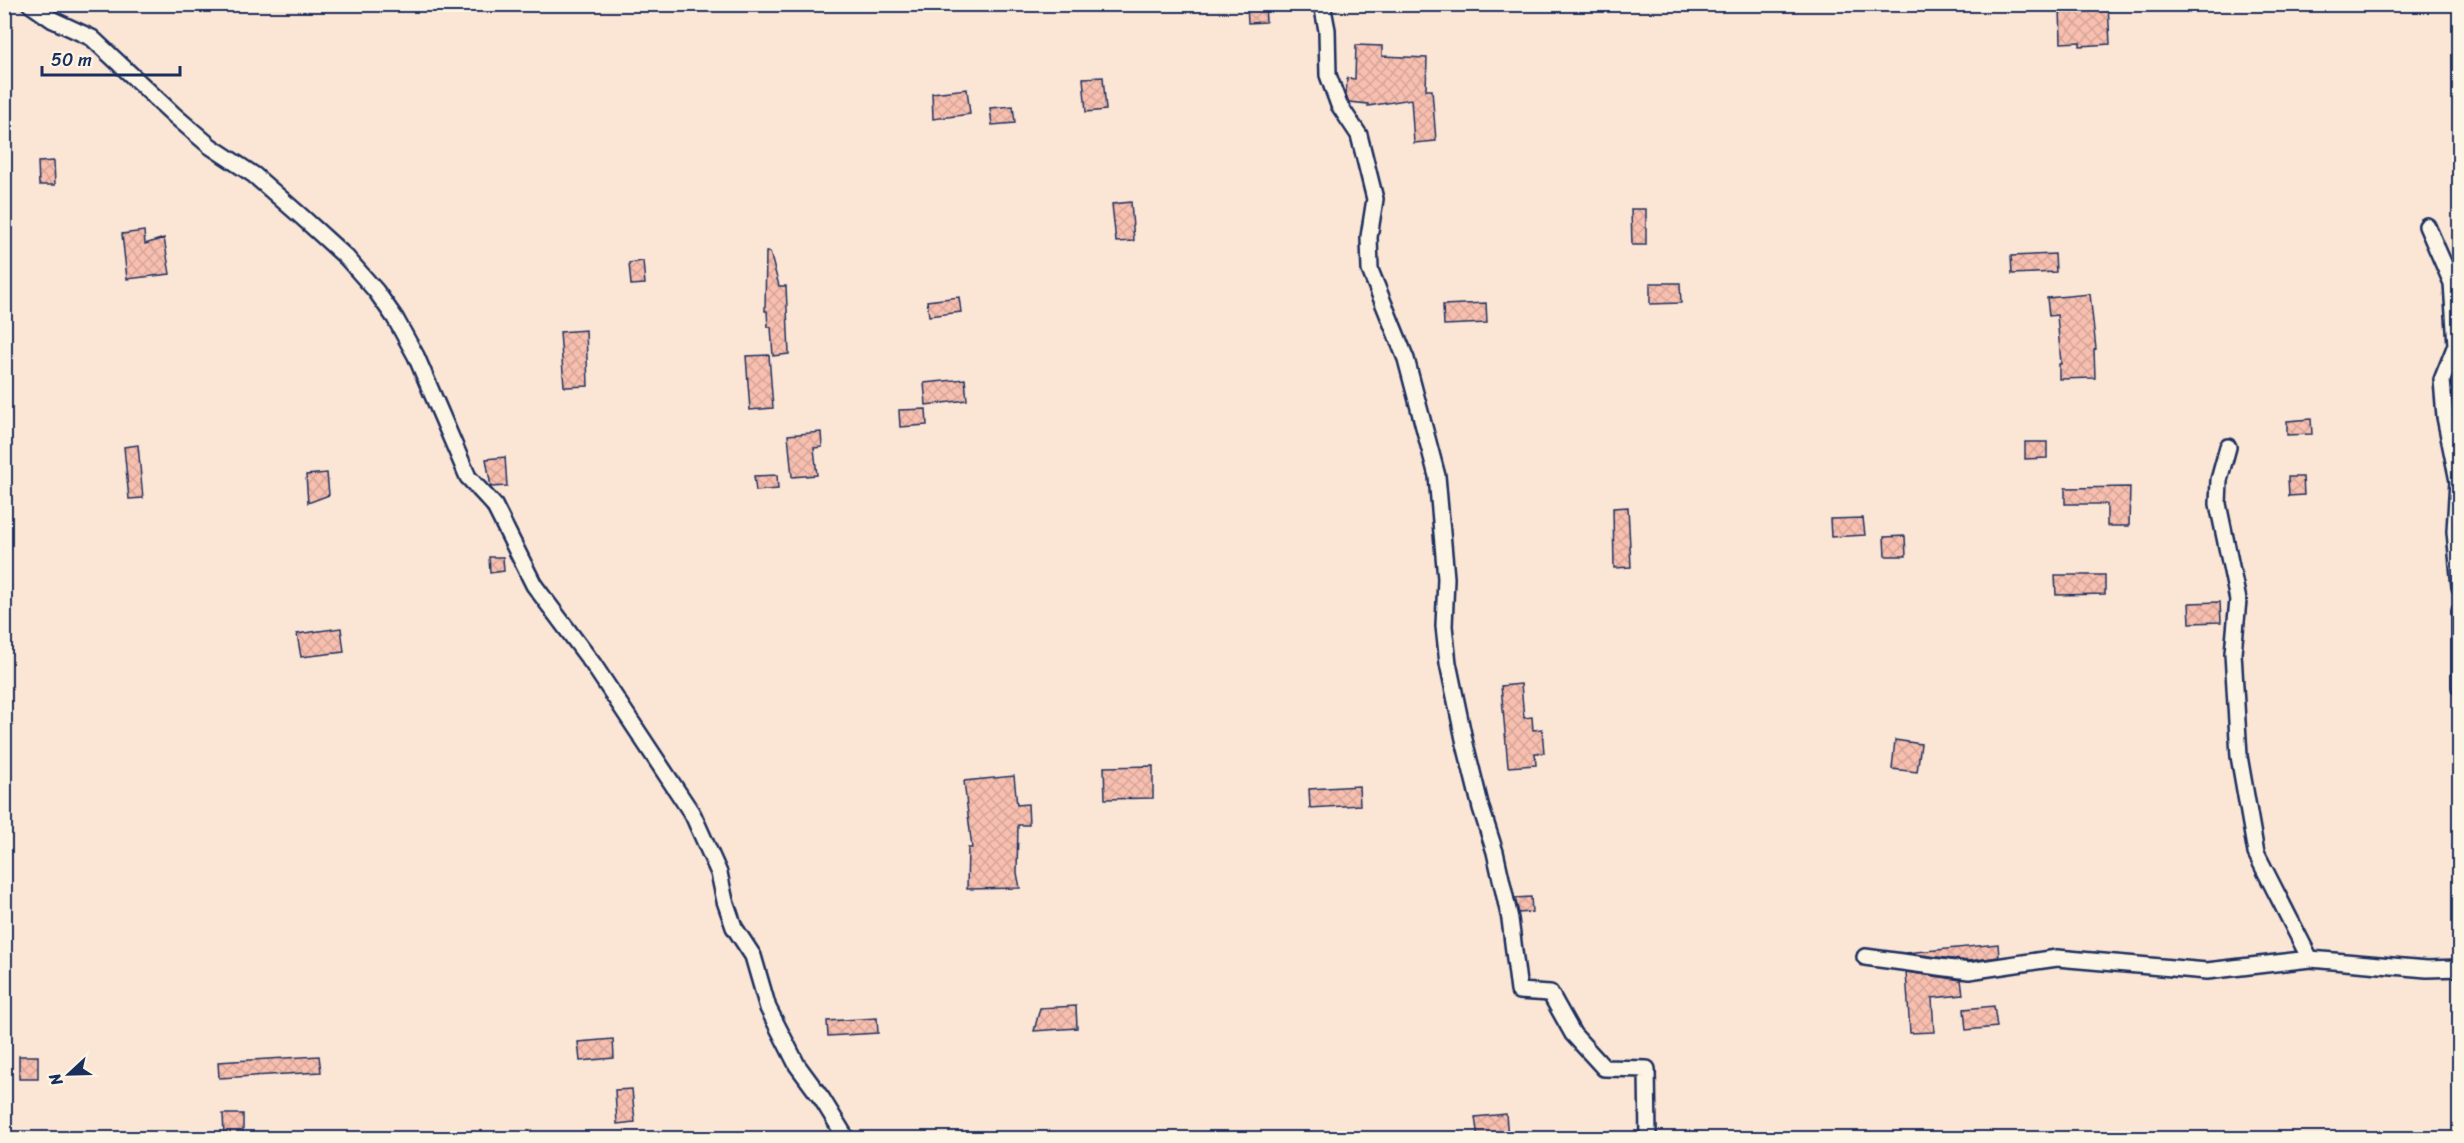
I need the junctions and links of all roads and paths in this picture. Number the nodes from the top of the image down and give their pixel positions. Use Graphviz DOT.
graph roads {
  1 [pos="30,4"];
  2 [pos="1322,4"];
  3 [pos="2427,226"];
  4 [pos="2228,447"];
  5 [pos="2457,532"];
  6 [pos="2460,587"];
  7 [pos="2460,611"];
  8 [pos="2460,687"];
  9 [pos="1865,957"];
  10 [pos="2310,959"];
  11 [pos="2460,968"];
  12 [pos="846,1138"];
  13 [pos="1648,1138"];
  1 -- 12 [label="street"];
  2 -- 13 [label="street"];
  3 -- 5 [label="street"];
  4 -- 10 [label="street"];
  5 -- 6 [label="street"];
  7 -- 8 [label="street"];
  9 -- 10 [label="street"];
  10 -- 11 [label="street"];
}
